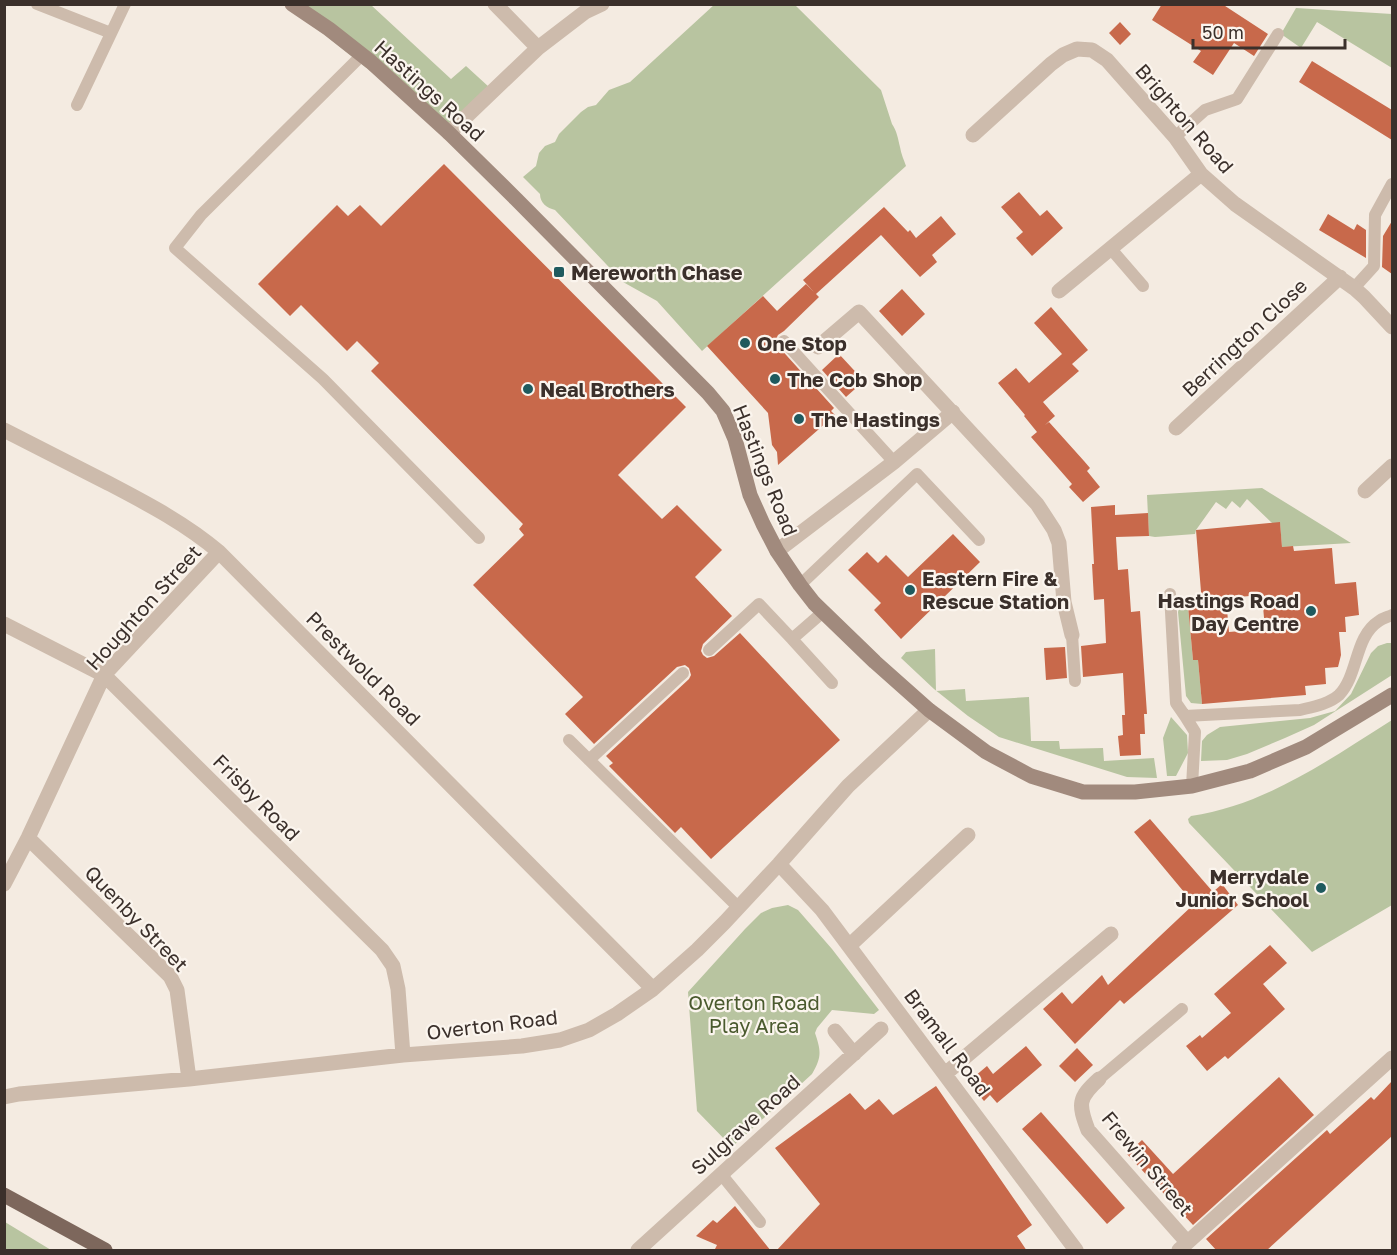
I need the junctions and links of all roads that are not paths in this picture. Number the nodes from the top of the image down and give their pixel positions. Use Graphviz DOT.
graph roads {
  1 [pos="37,4"];
  2 [pos="125,4"];
  3 [pos="292,4"];
  4 [pos="495,4"];
  5 [pos="602,4"];
  6 [pos="111,33"];
  7 [pos="1278,34"];
  8 [pos="538,48"];
  9 [pos="362,55"];
  10 [pos="77,105"];
  11 [pos="448,133"];
  12 [pos="973,135"];
  13 [pos="1175,137"];
  14 [pos="1201,174"];
  15 [pos="1392,184"];
  16 [pos="1111,249"];
  17 [pos="1340,277"];
  18 [pos="1143,286"];
  19 [pos="1354,288"];
  20 [pos="1059,291"];
  21 [pos="1392,327"];
  22 [pos="784,341"];
  23 [pos="818,347"];
  24 [pos="953,412"];
  25 [pos="1176,428"];
  26 [pos="4,430"];
  27 [pos="894,462"];
  28 [pos="1392,466"];
  29 [pos="1365,491"];
  30 [pos="479,538"];
  31 [pos="979,540"];
  32 [pos="777,551"];
  33 [pos="219,552"];
  34 [pos="800,585"];
  35 [pos="1170,594"];
  36 [pos="823,612"];
  37 [pos="1392,615"];
  38 [pos="4,624"];
  39 [pos="1072,635"];
  40 [pos="792,639"];
  41 [pos="709,650"];
  42 [pos="683,673"];
  43 [pos="104,675"];
  44 [pos="1075,681"];
  45 [pos="832,683"];
  46 [pos="1392,695"];
  47 [pos="929,710"];
  48 [pos="1185,716"];
  49 [pos="569,740"];
  50 [pos="589,760"];
  51 [pos="1192,786"];
  52 [pos="968,835"];
  53 [pos="28,838"];
  54 [pos="779,864"];
  55 [pos="4,884"];
  56 [pos="738,907"];
  57 [pos="1111,934"];
  58 [pos="849,946"];
  59 [pos="654,988"];
  60 [pos="1182,1009"];
  61 [pos="881,1029"];
  62 [pos="835,1031"];
  63 [pos="854,1054"];
  64 [pos="403,1055"];
  65 [pos="1392,1058"];
  66 [pos="945,1074"];
  67 [pos="1099,1078"];
  68 [pos="189,1079"];
  69 [pos="4,1097"];
  70 [pos="721,1174"];
  71 [pos="4,1195"];
  72 [pos="760,1222"];
  73 [pos="1183,1246"];
  74 [pos="105,1251"];
  75 [pos="638,1251"];
  76 [pos="1076,1251"];
  1 -- 6 [label="lane"];
  2 -- 6 [label="lane"];
  3 -- 9 [label="street, Hastings Road"];
  4 -- 8 [label="street"];
  5 -- 8 [label="street"];
  6 -- 10 [label="lane"];
  7 -- 13 [label="lane"];
  8 -- 11 [label="street"];
  9 -- 11 [label="street, Hastings Road"];
  9 -- 30 [label="lane"];
  11 -- 32 [label="street, Hastings Road"];
  12 -- 13 [label="street, Brighton Road"];
  13 -- 14 [label="street, Brighton Road"];
  14 -- 16 [label="street"];
  14 -- 17 [label="street, Brighton Road"];
  15 -- 19 [label="lane"];
  16 -- 18 [label="lane"];
  16 -- 20 [label="street"];
  17 -- 19 [label="street, Brighton Road"];
  17 -- 25 [label="street, Berrington Close"];
  19 -- 21 [label="street, Brighton Road"];
  22 -- 27 [label="lane"];
  23 -- 24 [label="street"];
  24 -- 27 [label="street"];
  24 -- 39 [label="street"];
  26 -- 33 [label="street, Prestwold Road"];
  27 -- 32 [label="street"];
  28 -- 29 [label="street"];
  31 -- 34 [label="lane"];
  32 -- 34 [label="street, Hastings Road"];
  33 -- 43 [label="street, Houghton Street"];
  33 -- 59 [label="street, Prestwold Road"];
  34 -- 36 [label="street, Hastings Road"];
  35 -- 48 [label="lane"];
  36 -- 40 [label="lane"];
  36 -- 47 [label="street, Hastings Road"];
  37 -- 48 [label="lane"];
  38 -- 43 [label="street, Frisby Road"];
  39 -- 44 [label="lane"];
  40 -- 41 [label="lane"];
  40 -- 45 [label="lane"];
  42 -- 50 [label="lane"];
  43 -- 53 [label="street, Houghton Street"];
  43 -- 64 [label="street, Frisby Road"];
  46 -- 51 [label="street, Hastings Road"];
  47 -- 51 [label="street, Hastings Road"];
  47 -- 54 [label="street, Overton Road"];
  48 -- 51 [label="lane"];
  49 -- 50 [label="lane"];
  50 -- 56 [label="lane"];
  52 -- 58 [label="street"];
  53 -- 55 [label="street, Houghton Street"];
  53 -- 68 [label="street, Quenby Street"];
  54 -- 56 [label="street, Overton Road"];
  54 -- 58 [label="street, Bramall Road"];
  56 -- 59 [label="street, Overton Road"];
  57 -- 66 [label="street"];
  58 -- 66 [label="street, Bramall Road"];
  59 -- 64 [label="street, Overton Road"];
  60 -- 67 [label="lane"];
  61 -- 63 [label="street, Sulgrave Road"];
  62 -- 63 [label="street"];
  63 -- 70 [label="street, Sulgrave Road"];
  64 -- 68 [label="street, Overton Road"];
  65 -- 73 [label="street"];
  66 -- 76 [label="street, Bramall Road"];
  67 -- 73 [label="street, Frewin Street"];
  68 -- 69 [label="street, Overton Road"];
  70 -- 72 [label="lane"];
  70 -- 75 [label="street, Sulgrave Road"];
  71 -- 74 [label="main road"];
}
